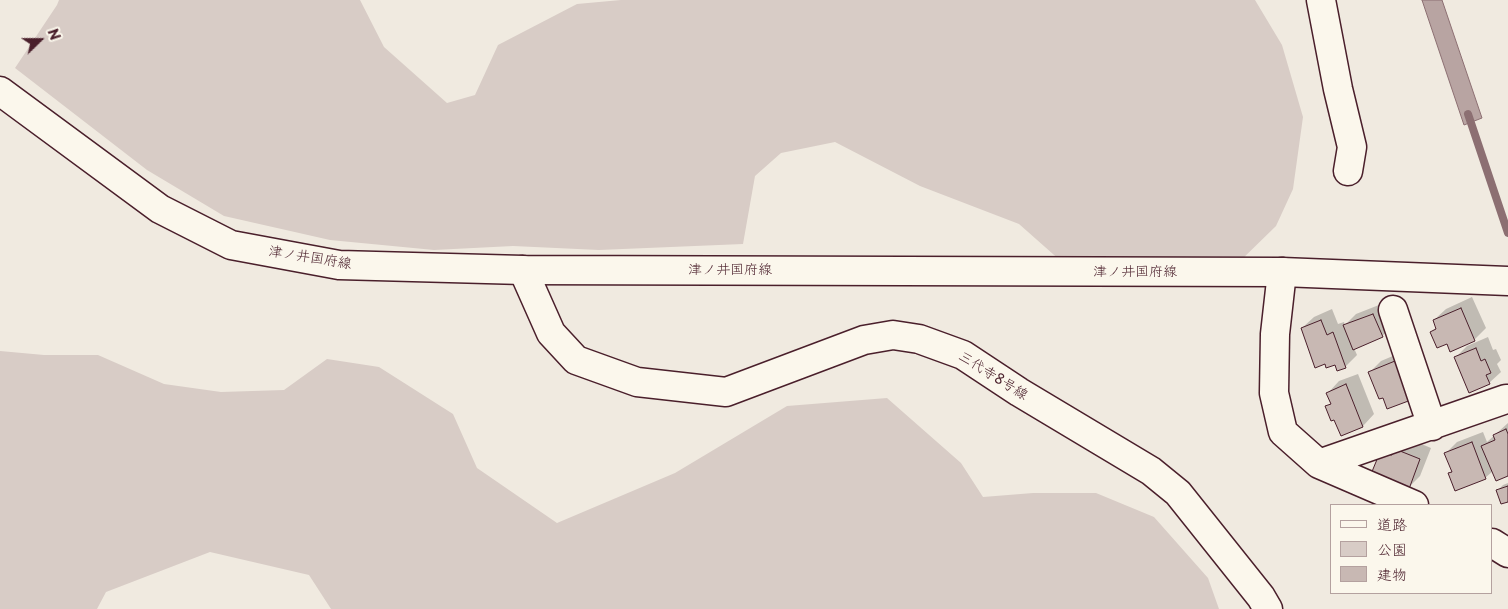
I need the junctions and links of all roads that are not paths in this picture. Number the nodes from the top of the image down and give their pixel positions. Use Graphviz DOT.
graph roads {
  1 [pos="1321,0"];
  2 [pos="0,92"];
  3 [pos="1348,172"];
  4 [pos="523,270"];
  5 [pos="1282,272"];
  6 [pos="1508,281"];
  7 [pos="1393,310"];
  8 [pos="1506,399"];
  9 [pos="1432,426"];
  10 [pos="1319,464"];
  11 [pos="1412,504"];
  12 [pos="1493,544"];
  13 [pos="1508,553"];
  14 [pos="1268,609"];
  1 -- 3 [label="street"];
  2 -- 4 [label="street, 津ノ井国府線"];
  4 -- 5 [label="street, 津ノ井国府線"];
  4 -- 14 [label="street, 三代寺8号線"];
  5 -- 6 [label="street, 津ノ井国府線"];
  5 -- 10 [label="street"];
  7 -- 9 [label="street"];
  8 -- 9 [label="street"];
  9 -- 10 [label="street"];
  10 -- 11 [label="street"];
  12 -- 13 [label="street"];
}
